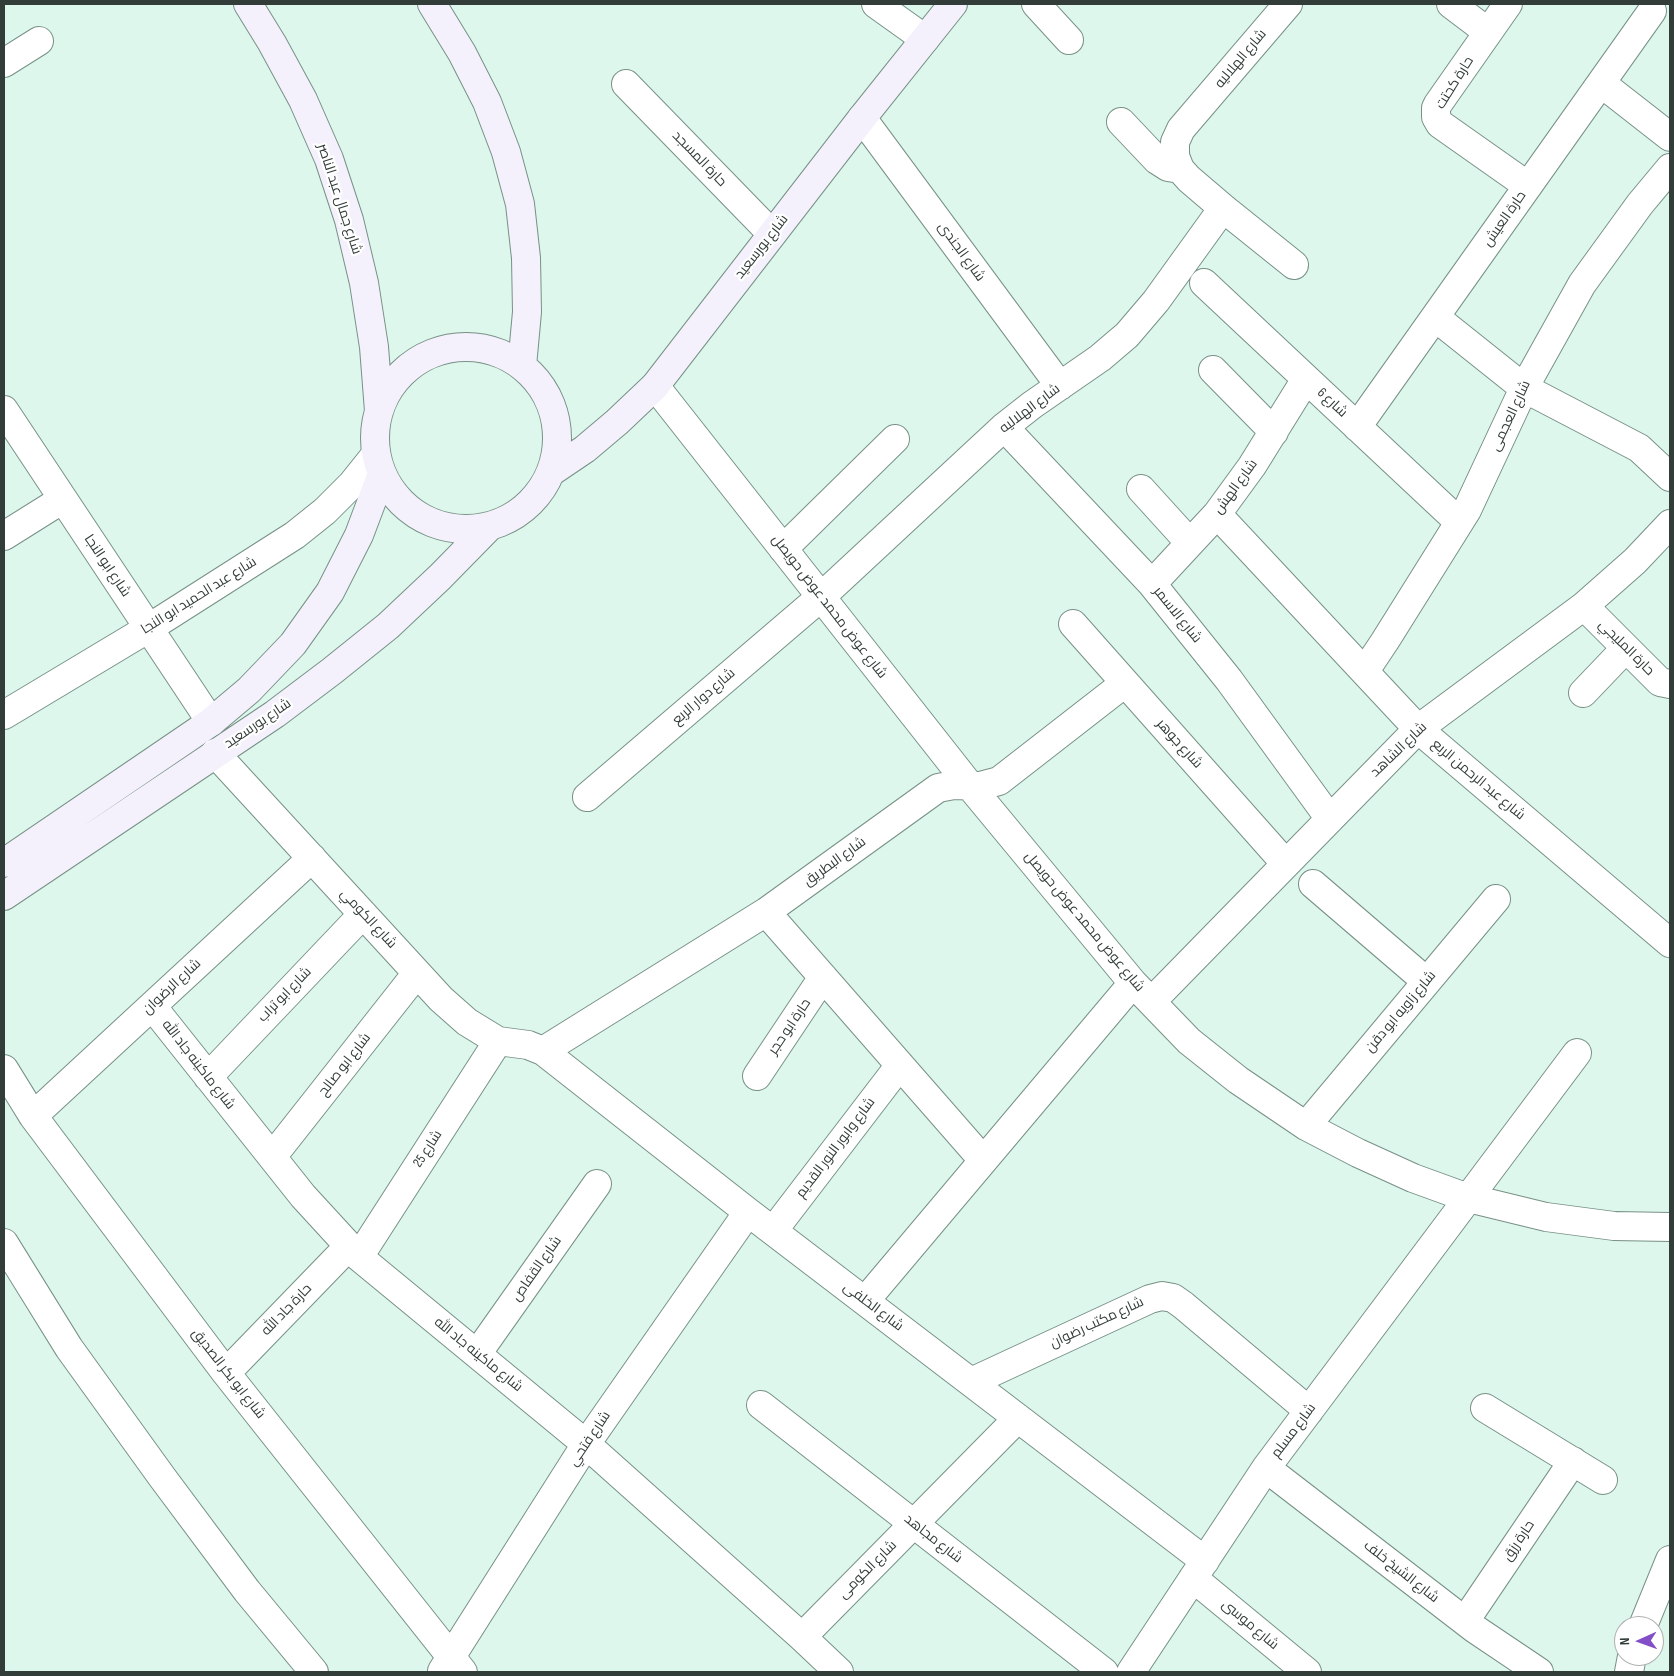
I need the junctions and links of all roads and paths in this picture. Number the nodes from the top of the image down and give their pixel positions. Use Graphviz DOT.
graph roads {
  1 [pos="248,4"];
  2 [pos="432,4"];
  3 [pos="876,4"];
  4 [pos="953,4"];
  5 [pos="1036,4"];
  6 [pos="1288,4"];
  7 [pos="1451,4"];
  8 [pos="1508,4"];
  9 [pos="1652,11"];
  10 [pos="1488,32"];
  11 [pos="925,39"];
  12 [pos="1068,40"];
  13 [pos="39,41"];
  14 [pos="4,63"];
  15 [pos="1601,83"];
  16 [pos="626,84"];
  17 [pos="862,118"];
  18 [pos="1122,122"];
  19 [pos="1670,137"];
  20 [pos="1670,168"];
  21 [pos="1180,169"];
  22 [pos="1528,186"];
  23 [pos="1223,208"];
  24 [pos="772,234"];
  25 [pos="1294,265"];
  26 [pos="1204,283"];
  27 [pos="1435,317"];
  28 [pos="522,366"];
  29 [pos="1213,370"];
  30 [pos="1306,380"];
  31 [pos="655,386"];
  32 [pos="1060,386"];
  33 [pos="1524,388"];
  34 [pos="4,410"];
  35 [pos="379,411"];
  36 [pos="1004,427"];
  37 [pos="1357,427"];
  38 [pos="1274,432"];
  39 [pos="895,439"];
  40 [pos="379,464"];
  41 [pos="551,472"];
  42 [pos="1670,477"];
  43 [pos="1142,489"];
  44 [pos="63,499"];
  45 [pos="1217,514"];
  46 [pos="1460,522"];
  47 [pos="1670,524"];
  48 [pos="490,526"];
  49 [pos="4,536"];
  50 [pos="1190,543"];
  51 [pos="783,549"];
  52 [pos="1152,584"];
  53 [pos="822,596"];
  54 [pos="1584,606"];
  55 [pos="1073,624"];
  56 [pos="149,628"];
  57 [pos="1626,648"];
  58 [pos="1365,671"];
  59 [pos="1125,683"];
  60 [pos="1670,684"];
  61 [pos="1583,694"];
  62 [pos="4,715"];
  63 [pos="210,722"];
  64 [pos="1418,729"];
  65 [pos="215,753"];
  66 [pos="970,786"];
  67 [pos="587,797"];
  68 [pos="1330,819"];
  69 [pos="312,858"];
  70 [pos="4,863"];
  71 [pos="1286,864"];
  72 [pos="1313,884"];
  73 [pos="4,896"];
  74 [pos="1496,899"];
  75 [pos="766,912"];
  76 [pos="363,914"];
  77 [pos="1670,943"];
  78 [pos="418,973"];
  79 [pos="823,977"];
  80 [pos="1426,981"];
  81 [pos="1143,992"];
  82 [pos="152,1006"];
  83 [pos="498,1041"];
  84 [pos="543,1051"];
  85 [pos="1577,1053"];
  86 [pos="900,1064"];
  87 [pos="4,1069"];
  88 [pos="757,1076"];
  89 [pos="208,1077"];
  90 [pos="33,1116"];
  91 [pos="1306,1126"];
  92 [pos="272,1157"];
  93 [pos="983,1160"];
  94 [pos="596,1184"];
  95 [pos="1468,1198"];
  96 [pos="748,1212"];
  97 [pos="1670,1227"];
  98 [pos="773,1231"];
  99 [pos="4,1243"];
  100 [pos="354,1251"];
  101 [pos="865,1301"];
  102 [pos="476,1354"];
  103 [pos="226,1373"];
  104 [pos="971,1382"];
  105 [pos="762,1405"];
  106 [pos="1485,1408"];
  107 [pos="1309,1412"];
  108 [pos="1018,1418"];
  109 [pos="586,1444"];
  110 [pos="1573,1461"];
  111 [pos="1266,1468"];
  112 [pos="1603,1480"];
  113 [pos="914,1524"];
  114 [pos="1670,1560"];
  115 [pos="1199,1569"];
  116 [pos="1647,1616"];
  117 [pos="1465,1621"];
  118 [pos="802,1637"];
  119 [pos="452,1667"];
  120 [pos="314,1672"];
  121 [pos="839,1672"];
  122 [pos="1104,1672"];
  123 [pos="1131,1672"];
  124 [pos="1307,1672"];
  125 [pos="1539,1672"];
  1 -- 35 [label="street, شارع جمال عبد الناصر"];
  2 -- 28 [label="street"];
  3 -- 11 [label="street"];
  4 -- 11 [label="street, شارع بورسعيد"];
  5 -- 12 [label="street"];
  6 -- 21 [label="street, شارع الهلاليه"];
  7 -- 10 [label="street"];
  8 -- 10 [label="street, حارة كحتت"];
  9 -- 15 [label="street, حارة العيش"];
  10 -- 22 [label="street, حارة كحتت"];
  11 -- 17 [label="street, شارع بورسعيد"];
  13 -- 14 [label="street"];
  15 -- 19 [label="street"];
  15 -- 22 [label="street, حارة العيش"];
  16 -- 24 [label="street, حارة المسجد"];
  17 -- 24 [label="street, شارع بورسعيد"];
  17 -- 32 [label="street, شارع الجندى"];
  18 -- 21 [label="street"];
  20 -- 33 [label="street, شارع العجمى"];
  21 -- 23 [label="street"];
  22 -- 27 [label="street, حارة العيش"];
  23 -- 25 [label="street"];
  23 -- 32 [label="street, شارع الهلاليه"];
  24 -- 31 [label="street, شارع بورسعيد"];
  26 -- 30 [label="street, شارع 6"];
  27 -- 33 [label="street"];
  27 -- 37 [label="street, حارة العيش"];
  28 -- 35 [label="street"];
  28 -- 41 [label="street"];
  29 -- 38 [label="street"];
  30 -- 37 [label="street, شارع 6"];
  30 -- 38 [label="street, شارع الهش"];
  31 -- 41 [label="street, شارع بورسعيد"];
  31 -- 51 [label="street, شارع عوض محمد عوض حويصل"];
  32 -- 36 [label="street, شارع الهلاليه"];
  33 -- 42 [label="street"];
  33 -- 46 [label="street, شارع العجمى"];
  34 -- 44 [label="street, شارع ابو النجا"];
  35 -- 40 [label="street"];
  36 -- 52 [label="street, شارع الاسمر"];
  36 -- 53 [label="street, شارع الهلاليه"];
  37 -- 46 [label="street, شارع 6"];
  38 -- 45 [label="street, شارع الهش"];
  39 -- 51 [label="street"];
  40 -- 48 [label="street"];
  40 -- 56 [label="street, شارع عبد الحميد ابو النجا"];
  40 -- 63 [label="street, شارع بورسعيد"];
  41 -- 48 [label="street"];
  43 -- 50 [label="street"];
  44 -- 49 [label="street"];
  44 -- 56 [label="street, شارع ابو النجا"];
  45 -- 50 [label="street, شارع الهش"];
  45 -- 58 [label="street, شارع عبد الرحمن الربع"];
  46 -- 58 [label="street, شارع العجمى"];
  47 -- 54 [label="street, شارع الشاهد"];
  48 -- 65 [label="street, شارع بورسعيد"];
  50 -- 52 [label="street, شارع الهش"];
  51 -- 53 [label="street, شارع عوض محمد عوض حويصل"];
  52 -- 68 [label="street, شارع الاسمر"];
  53 -- 66 [label="street, شارع عوض محمد عوض حويصل"];
  53 -- 67 [label="street, شارع دوار الربع"];
  54 -- 57 [label="street, حارة المليجي"];
  54 -- 64 [label="street, شارع الشاهد"];
  55 -- 59 [label="street, شارع جوهر"];
  56 -- 62 [label="street, شارع عبد الحميد ابو النجا"];
  56 -- 63 [label="street, شارع ابو النجا"];
  57 -- 60 [label="street, حارة المليجي"];
  57 -- 61 [label="street"];
  58 -- 64 [label="street, شارع عبد الرحمن الربع"];
  59 -- 66 [label="street, شارع البطريق"];
  59 -- 71 [label="street, شارع جوهر"];
  63 -- 70 [label="street, شارع بورسعيد"];
  64 -- 68 [label="street, شارع الشاهد"];
  64 -- 77 [label="street, شارع عبد الرحمن الربع"];
  65 -- 69 [label="street, شارع الكومي"];
  65 -- 73 [label="street, شارع بورسعيد"];
  66 -- 75 [label="street, شارع البطريق"];
  66 -- 81 [label="street, شارع عوض محمد عوض حويصل"];
  68 -- 71 [label="street, شارع الشاهد"];
  69 -- 76 [label="street, شارع الكومي"];
  69 -- 82 [label="street, شارع الرضوان"];
  71 -- 81 [label="street, شارع الشاهد"];
  72 -- 80 [label="street"];
  74 -- 80 [label="street, شارع زاويه ابو دقن"];
  75 -- 79 [label="street"];
  75 -- 84 [label="street, شارع البطريق"];
  76 -- 78 [label="street, شارع الكومي"];
  76 -- 89 [label="street, شارع ابو تراب"];
  78 -- 83 [label="street, شارع الكومي"];
  78 -- 92 [label="street, شارع ابو صالح"];
  79 -- 86 [label="street"];
  79 -- 88 [label="street, حارة ابو حجر"];
  80 -- 91 [label="street, شارع زاويه ابو دقن"];
  81 -- 91 [label="street, شارع عوض محمد عوض حويصل"];
  81 -- 93 [label="street, شارع الشاهد"];
  82 -- 89 [label="street, شارع ماكينه جاد الله"];
  82 -- 90 [label="street, شارع الرضوان"];
  83 -- 84 [label="street, شارع الكومي"];
  83 -- 100 [label="street, شارع 25"];
  84 -- 96 [label="street, شارع الخلفى"];
  85 -- 95 [label="street, شارع مسلم"];
  86 -- 93 [label="street"];
  86 -- 98 [label="street, شارع وابور النور القديم"];
  87 -- 90 [label="street, شارع ابو بكر الصديق"];
  89 -- 92 [label="street, شارع ماكينه جاد الله"];
  90 -- 103 [label="street, شارع ابو بكر الصديق"];
  91 -- 95 [label="street, شارع عوض محمد عوض حويصل"];
  92 -- 100 [label="street, شارع ماكينه جاد الله"];
  93 -- 101 [label="street, شارع الشاهد"];
  94 -- 102 [label="street, شارع القفاص"];
  95 -- 97 [label="street, شارع عوض محمد عوض حويصل"];
  95 -- 107 [label="street, شارع مسلم"];
  96 -- 98 [label="street, شارع الخلفى"];
  96 -- 109 [label="street, شارع فتحي"];
  98 -- 101 [label="street, شارع الخلفى"];
  99 -- 120 [label="street"];
  100 -- 102 [label="street, شارع ماكينه جاد الله"];
  100 -- 103 [label="street, حارة جاد الله"];
  101 -- 104 [label="street, شارع الخلفى"];
  102 -- 109 [label="street, شارع ماكينه جاد الله"];
  103 -- 119 [label="street, شارع ابو بكر الصديق"];
  104 -- 107 [label="street, شارع مكتب رضوان"];
  104 -- 108 [label="street, شارع الخلفى"];
  105 -- 113 [label="street, شارع مجاهد"];
  106 -- 110 [label="street"];
  107 -- 111 [label="street, شارع مسلم"];
  108 -- 113 [label="street, شارع الكومى"];
  108 -- 115 [label="street, شارع الخلفى"];
  109 -- 118 [label="street, شارع ماكينه جاد الله"];
  109 -- 119 [label="street, شارع فتحي"];
  110 -- 112 [label="street"];
  110 -- 117 [label="street, حارة رزق"];
  111 -- 115 [label="street, شارع مسلم"];
  111 -- 117 [label="street, شارع الشيخ خلف"];
  113 -- 118 [label="street, شارع الكومى"];
  113 -- 122 [label="street, شارع مجاهد"];
  114 -- 116 [label="street"];
  115 -- 123 [label="street, شارع مسلم"];
  115 -- 124 [label="street, شارع موسى"];
  117 -- 125 [label="street, شارع الشيخ خلف"];
  118 -- 121 [label="street, شارع ماكينه جاد الله"];
}
